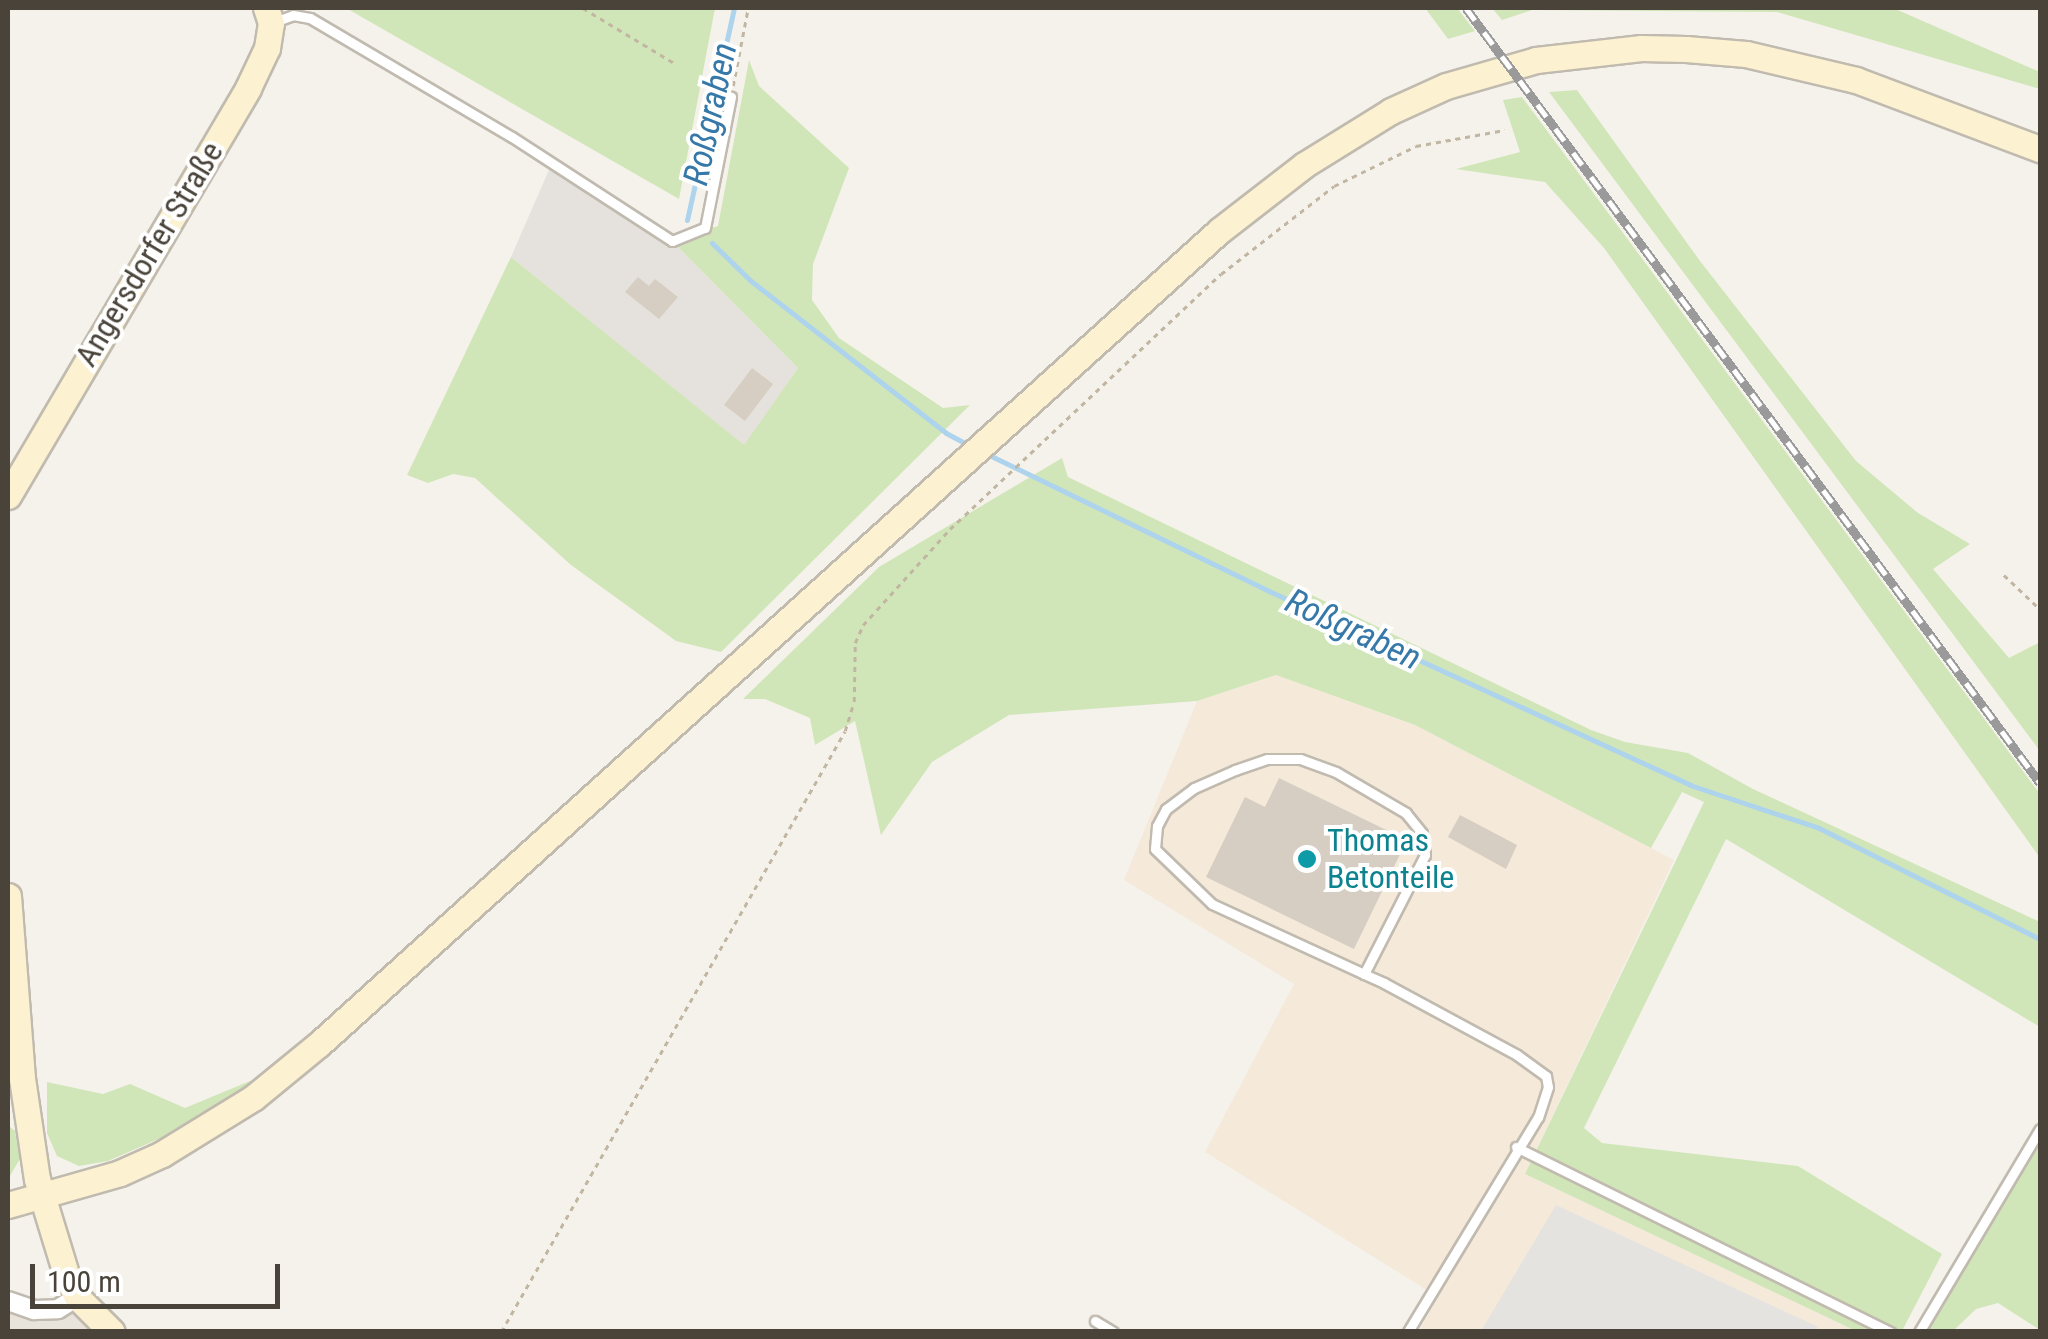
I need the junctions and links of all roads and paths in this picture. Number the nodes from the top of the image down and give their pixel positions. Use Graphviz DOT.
graph roads {
  1 [pos="583,8"];
  2 [pos="748,8"];
  3 [pos="269,16"];
  4 [pos="676,64"];
  5 [pos="731,97"];
  6 [pos="1505,130"];
  7 [pos="2040,149"];
  8 [pos="8,496"];
  9 [pos="2004,575"];
  10 [pos="2040,609"];
  11 [pos="8,896"];
  12 [pos="1364,974"];
  13 [pos="2040,1128"];
  14 [pos="1516,1147"];
  15 [pos="40,1188"];
  16 [pos="8,1205"];
  17 [pos="78,1297"];
  18 [pos="8,1301"];
  19 [pos="1096,1321"];
  20 [pos="112,1332"];
  21 [pos="501,1332"];
  22 [pos="1113,1332"];
  23 [pos="1408,1332"];
  24 [pos="1891,1332"];
  25 [pos="1919,1332"];
  1 -- 4 [label="path"];
  2 -- 5 [label="path"];
  3 -- 5 [label="lane"];
  3 -- 8 [label="main road, Angersdorfer Straße"];
  6 -- 21 [label="path"];
  7 -- 15 [label="main road"];
  9 -- 10 [label="path"];
  11 -- 15 [label="main road"];
  12 -- 12 [label="lane"];
  12 -- 14 [label="lane"];
  13 -- 25 [label="lane"];
  14 -- 23 [label="lane"];
  14 -- 24 [label="lane"];
  15 -- 16 [label="main road"];
  15 -- 17 [label="main road"];
  17 -- 18 [label="street"];
  17 -- 20 [label="main road"];
  19 -- 22 [label="lane"];
}
